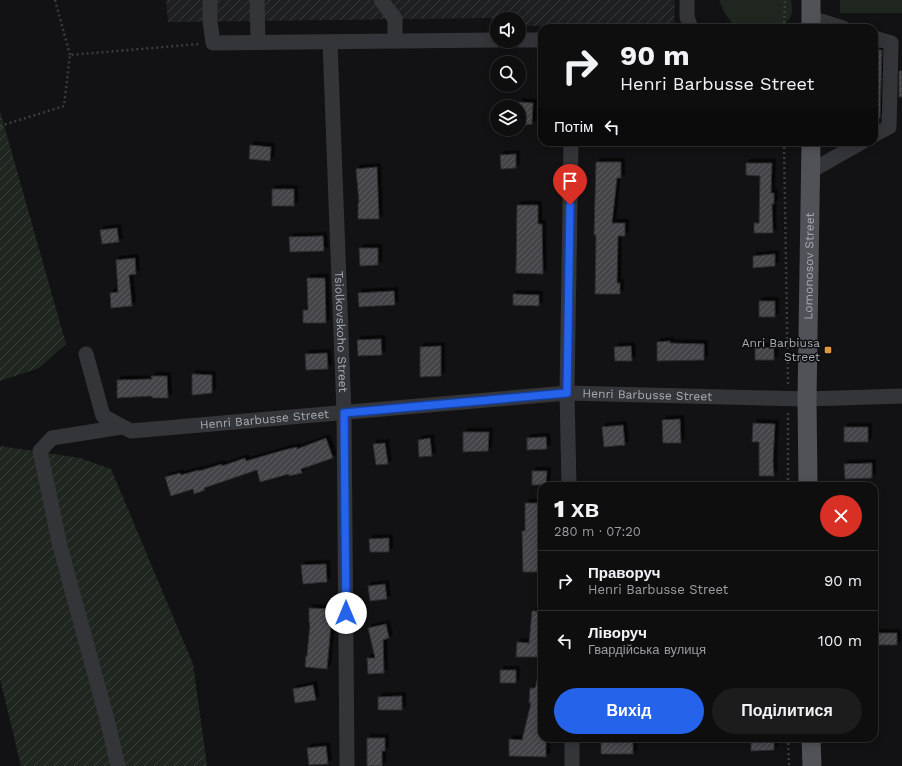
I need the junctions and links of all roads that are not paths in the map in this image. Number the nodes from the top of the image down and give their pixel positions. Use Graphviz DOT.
graph roads {
  1 [pos="210,0"];
  2 [pos="257,0"];
  3 [pos="381,0"];
  4 [pos="687,0"];
  5 [pos="811,15"];
  6 [pos="690,24"];
  7 [pos="833,24"];
  8 [pos="878,39"];
  9 [pos="395,40"];
  10 [pos="490,40"];
  11 [pos="526,40"];
  12 [pos="538,40"];
  13 [pos="258,42"];
  14 [pos="330,42"];
  15 [pos="878,133"];
  16 [pos="571,146"];
  17 [pos="811,146"];
  18 [pos="855,146"];
  19 [pos="811,171"];
  20 [pos="86,354"];
  21 [pos="567,393"];
  22 [pos="902,396"];
  23 [pos="807,399"];
  24 [pos="344,413"];
  25 [pos="122,427"];
  26 [pos="569,482"];
  27 [pos="808,482"];
  28 [pos="572,742"];
  29 [pos="811,742"];
  30 [pos="118,766"];
  31 [pos="347,766"];
  32 [pos="572,766"];
  33 [pos="812,766"];
  1 -- 13 [label="street"];
  2 -- 13 [label="street"];
  3 -- 9 [label="street"];
  4 -- 6 [label="street"];
  5 -- 7 [label="street"];
  8 -- 15 [label="street"];
  9 -- 10 [label="street"];
  9 -- 14 [label="street"];
  11 -- 12 [label="street"];
  13 -- 14 [label="street"];
  14 -- 24 [label="street, Tsiolkovskoho Street"];
  16 -- 21 [label="street"];
  17 -- 19 [label="main road, Lomonosov Street"];
  18 -- 19 [label="street"];
  19 -- 23 [label="main road, Lomonosov Street"];
  20 -- 25 [label="street, Henri Barbusse Street"];
  21 -- 23 [label="street, Henri Barbusse Street"];
  21 -- 24 [label="street, Henri Barbusse Street"];
  21 -- 26 [label="street"];
  22 -- 23 [label="street, Henri Barbusse Street"];
  23 -- 27 [label="main road, Lomonosov Street"];
  24 -- 25 [label="street, Henri Barbusse Street"];
  24 -- 31 [label="street, Tsiolkovskoho Street"];
  25 -- 30 [label="street"];
  28 -- 32 [label="street"];
  29 -- 33 [label="main road"];
}
